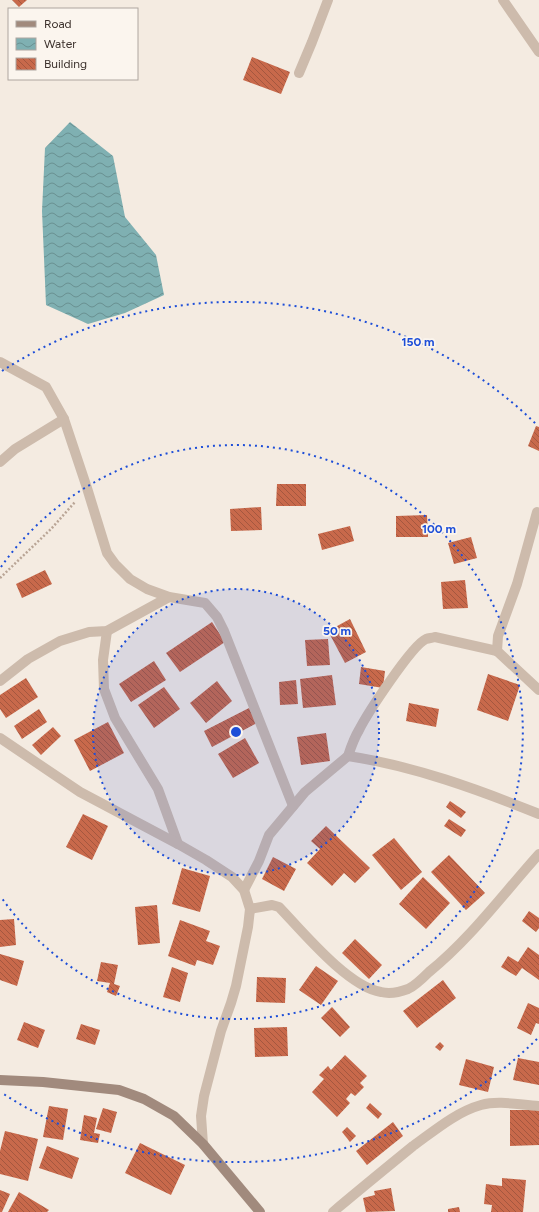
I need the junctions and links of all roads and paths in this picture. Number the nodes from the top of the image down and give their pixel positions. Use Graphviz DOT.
graph roads {
  1 [pos="328,0"];
  2 [pos="503,0"];
  3 [pos="539,52"];
  4 [pos="299,73"];
  5 [pos="0,362"];
  6 [pos="64,419"];
  7 [pos="0,462"];
  8 [pos="88,488"];
  9 [pos="537,512"];
  10 [pos="0,578"];
  11 [pos="169,597"];
  12 [pos="107,631"];
  13 [pos="497,651"];
  14 [pos="0,681"];
  15 [pos="539,690"];
  16 [pos="0,738"];
  17 [pos="348,756"];
  18 [pos="293,806"];
  19 [pos="539,814"];
  20 [pos="178,844"];
  21 [pos="539,854"];
  22 [pos="244,890"];
  23 [pos="250,909"];
  24 [pos="0,1080"];
  25 [pos="539,1106"];
  26 [pos="203,1144"];
  27 [pos="260,1212"];
  28 [pos="333,1212"];
  1 -- 4 [label="street"];
  2 -- 3 [label="street"];
  5 -- 6 [label="street"];
  6 -- 7 [label="street"];
  6 -- 8 [label="street"];
  8 -- 10 [label="path"];
  8 -- 11 [label="street"];
  9 -- 13 [label="street"];
  11 -- 12 [label="street"];
  11 -- 18 [label="street"];
  12 -- 14 [label="street"];
  12 -- 20 [label="street"];
  13 -- 15 [label="street"];
  13 -- 17 [label="street"];
  16 -- 20 [label="street"];
  17 -- 18 [label="street"];
  17 -- 19 [label="street"];
  18 -- 22 [label="street"];
  20 -- 22 [label="street"];
  21 -- 23 [label="street"];
  22 -- 23 [label="street"];
  23 -- 26 [label="street"];
  24 -- 26 [label="street"];
  25 -- 28 [label="street"];
  26 -- 27 [label="street"];
}
